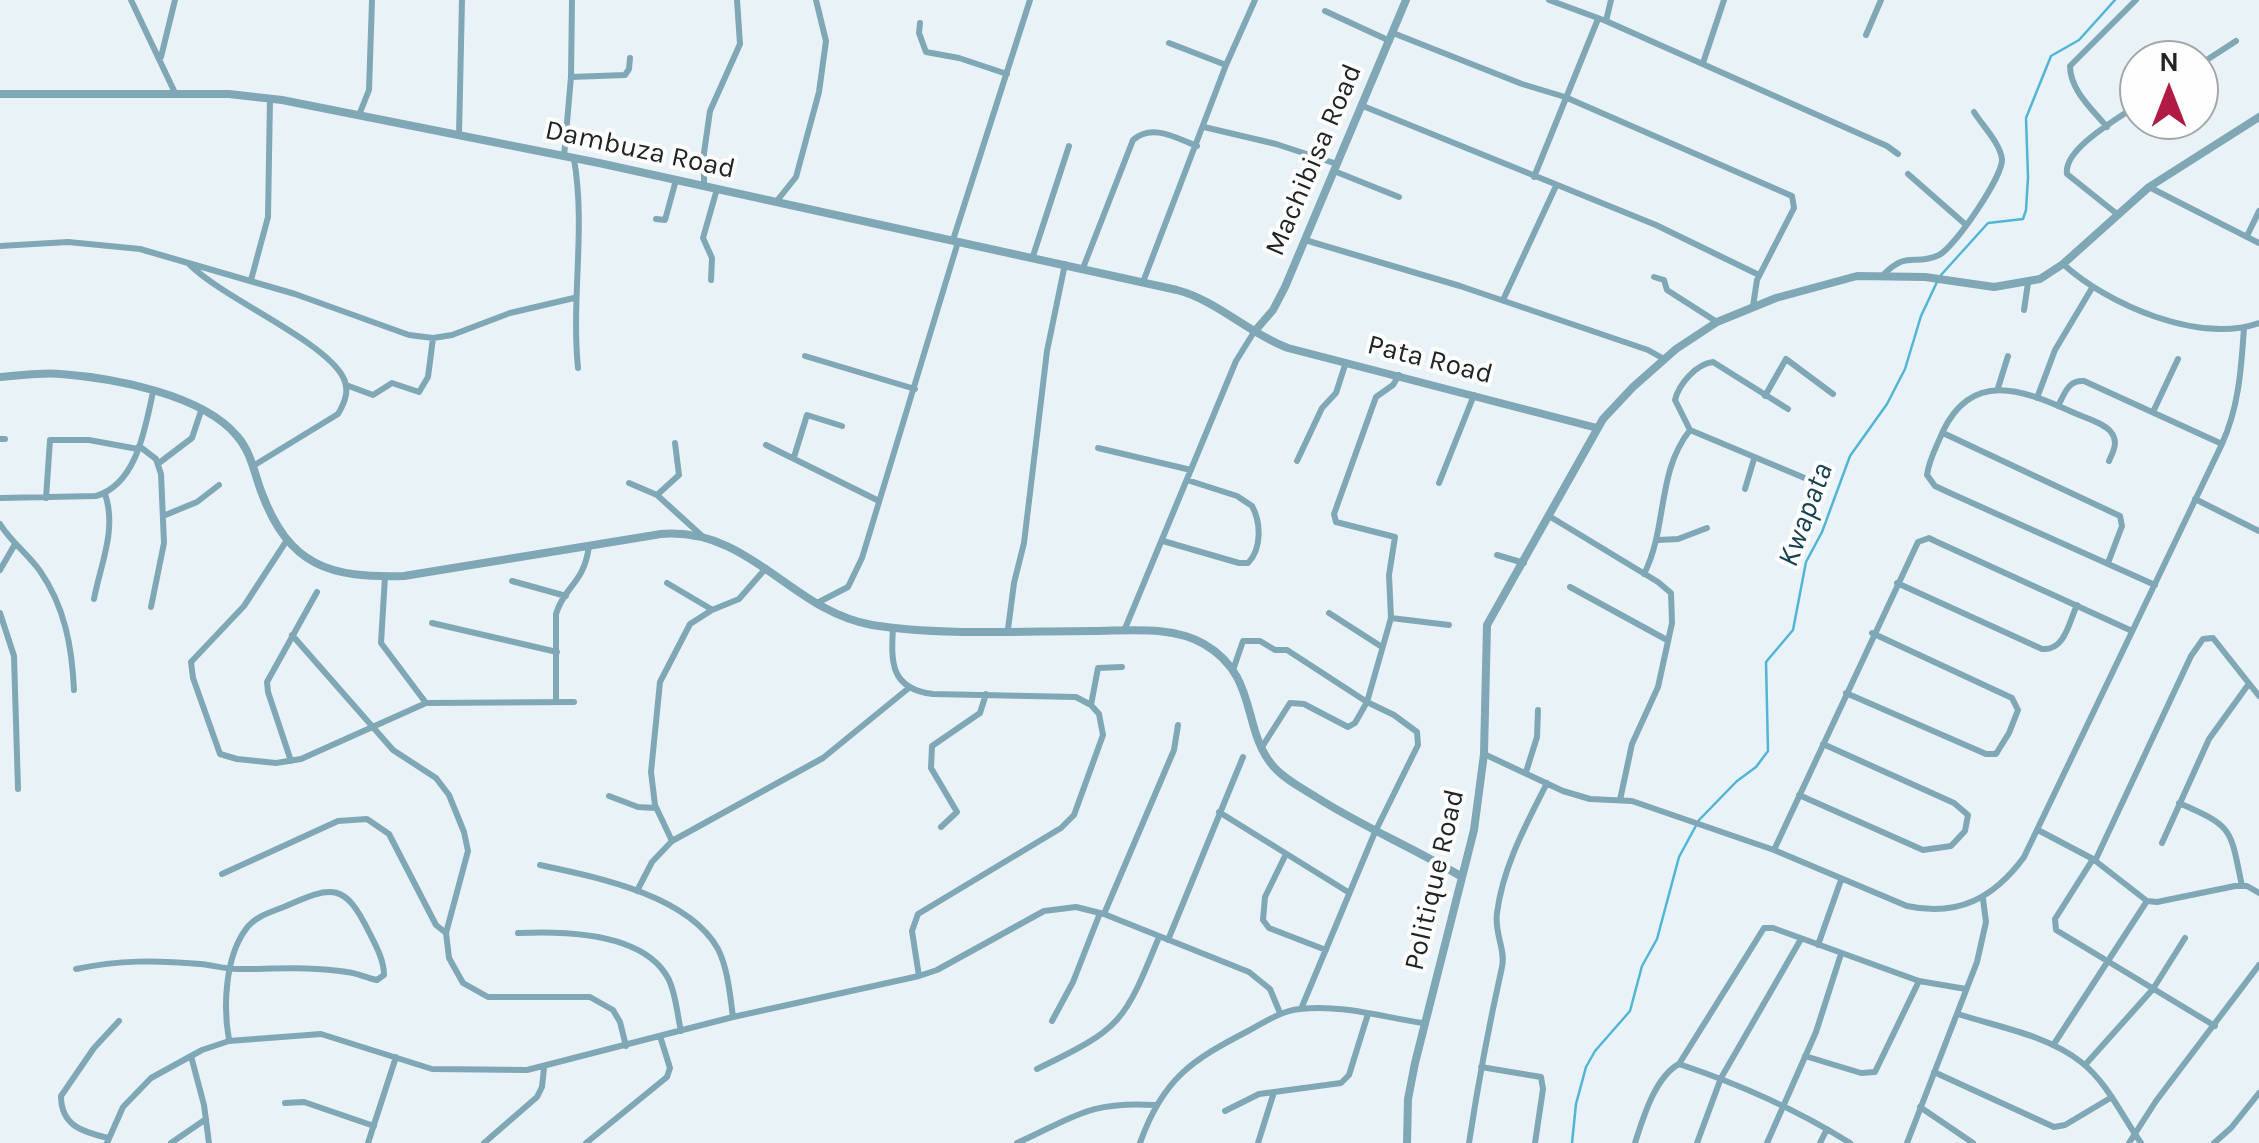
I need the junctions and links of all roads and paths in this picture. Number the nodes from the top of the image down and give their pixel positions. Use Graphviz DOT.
graph roads {
  1 [pos="130,0"];
  2 [pos="175,0"];
  3 [pos="372,0"];
  4 [pos="462,0"];
  5 [pos="572,0"];
  6 [pos="737,0"];
  7 [pos="816,0"];
  8 [pos="1030,0"];
  9 [pos="1255,0"];
  10 [pos="1406,0"];
  11 [pos="1549,0"];
  12 [pos="1611,0"];
  13 [pos="1724,0"];
  14 [pos="1881,0"];
  15 [pos="2136,0"];
  16 [pos="1325,11"];
  17 [pos="1602,20"];
  18 [pos="920,23"];
  19 [pos="1866,35"];
  20 [pos="1391,37"];
  21 [pos="2236,42"];
  22 [pos="1170,44"];
  23 [pos="2219,53"];
  24 [pos="160,58"];
  25 [pos="630,58"];
  26 [pos="1703,63"];
  27 [pos="1226,64"];
  28 [pos="1007,74"];
  29 [pos="571,77"];
  30 [pos="0,94"];
  31 [pos="176,95"];
  32 [pos="1565,97"];
  33 [pos="270,98"];
  34 [pos="1362,106"];
  35 [pos="1974,112"];
  36 [pos="359,115"];
  37 [pos="2259,117"];
  38 [pos="2119,118"];
  39 [pos="1204,127"];
  40 [pos="2107,127"];
  41 [pos="459,135"];
  42 [pos="1069,146"];
  43 [pos="1196,146"];
  44 [pos="1898,154"];
  45 [pos="564,156"];
  46 [pos="574,159"];
  47 [pos="1336,168"];
  48 [pos="1908,174"];
  49 [pos="1534,177"];
  50 [pos="676,180"];
  51 [pos="704,186"];
  52 [pos="1556,186"];
  53 [pos="2149,186"];
  54 [pos="718,189"];
  55 [pos="1399,197"];
  56 [pos="776,202"];
  57 [pos="2259,212"];
  58 [pos="2117,214"];
  59 [pos="656,219"];
  60 [pos="1965,224"];
  61 [pos="2247,236"];
  62 [pos="1305,240"];
  63 [pos="955,241"];
  64 [pos="2259,242"];
  65 [pos="0,246"];
  66 [pos="1032,258"];
  67 [pos="190,264"];
  68 [pos="1064,264"];
  69 [pos="2063,264"];
  70 [pos="1083,268"];
  71 [pos="1759,275"];
  72 [pos="1883,275"];
  73 [pos="1654,277"];
  74 [pos="252,280"];
  75 [pos="710,280"];
  76 [pos="1144,282"];
  77 [pos="2028,283"];
  78 [pos="2092,288"];
  79 [pos="574,298"];
  80 [pos="1503,300"];
  81 [pos="1752,306"];
  82 [pos="2024,310"];
  83 [pos="1717,322"];
  84 [pos="2259,323"];
  85 [pos="2244,328"];
  86 [pos="1254,332"];
  87 [pos="432,338"];
  88 [pos="805,356"];
  89 [pos="2008,356"];
  90 [pos="2178,358"];
  91 [pos="1664,360"];
  92 [pos="1346,362"];
  93 [pos="578,368"];
  94 [pos="1398,375"];
  95 [pos="0,377"];
  96 [pos="346,385"];
  97 [pos="914,389"];
  98 [pos="1998,389"];
  99 [pos="154,392"];
  100 [pos="1474,394"];
  101 [pos="1834,394"];
  102 [pos="1765,396"];
  103 [pos="2037,398"];
  104 [pos="2058,406"];
  105 [pos="202,407"];
  106 [pos="1788,409"];
  107 [pos="2153,412"];
  108 [pos="842,426"];
  109 [pos="1597,428"];
  110 [pos="1690,430"];
  111 [pos="1942,433"];
  112 [pos="676,443"];
  113 [pos="2222,444"];
  114 [pos="766,445"];
  115 [pos="138,447"];
  116 [pos="1098,448"];
  117 [pos="794,457"];
  118 [pos="1754,459"];
  119 [pos="1298,460"];
  120 [pos="2108,461"];
  121 [pos="159,464"];
  122 [pos="254,466"];
  123 [pos="1191,470"];
  124 [pos="1187,480"];
  125 [pos="629,483"];
  126 [pos="1439,483"];
  127 [pos="1819,484"];
  128 [pos="218,485"];
  129 [pos="1746,489"];
  130 [pos="105,494"];
  131 [pos="658,495"];
  132 [pos="0,498"];
  133 [pos="46,498"];
  134 [pos="2195,499"];
  135 [pos="880,501"];
  136 [pos="163,516"];
  137 [pos="1549,516"];
  138 [pos="0,524"];
  139 [pos="1708,528"];
  140 [pos="2259,531"];
  141 [pos="701,535"];
  142 [pos="287,540"];
  143 [pos="1658,540"];
  144 [pos="1163,541"];
  145 [pos="16,544"];
  146 [pos="589,546"];
  147 [pos="1497,555"];
  148 [pos="2108,562"];
  149 [pos="1524,564"];
  150 [pos="766,568"];
  151 [pos="0,570"];
  152 [pos="1644,574"];
  153 [pos="385,577"];
  154 [pos="512,580"];
  155 [pos="667,583"];
  156 [pos="1897,583"];
  157 [pos="1570,586"];
  158 [pos="2155,586"];
  159 [pos="316,592"];
  160 [pos="566,596"];
  161 [pos="94,599"];
  162 [pos="817,604"];
  163 [pos="2077,605"];
  164 [pos="151,607"];
  165 [pos="712,610"];
  166 [pos="0,613"];
  167 [pos="1329,613"];
  168 [pos="1391,618"];
  169 [pos="432,623"];
  170 [pos="1450,625"];
  171 [pos="892,627"];
  172 [pos="1008,629"];
  173 [pos="1124,630"];
  174 [pos="2132,632"];
  175 [pos="1872,633"];
  176 [pos="292,634"];
  177 [pos="1667,640"];
  178 [pos="1382,647"];
  179 [pos="556,652"];
  180 [pos="1122,667"];
  181 [pos="1233,670"];
  182 [pos="2248,686"];
  183 [pos="910,687"];
  184 [pos="74,690"];
  185 [pos="1846,693"];
  186 [pos="986,694"];
  187 [pos="2259,696"];
  188 [pos="556,702"];
  189 [pos="574,702"];
  190 [pos="1367,702"];
  191 [pos="426,703"];
  192 [pos="1091,705"];
  193 [pos="1538,710"];
  194 [pos="1178,725"];
  195 [pos="374,727"];
  196 [pos="1823,744"];
  197 [pos="1262,747"];
  198 [pos="1484,754"];
  199 [pos="1243,757"];
  200 [pos="291,761"];
  201 [pos="1526,772"];
  202 [pos="1547,783"];
  203 [pos="18,788"];
  204 [pos="1798,795"];
  205 [pos="610,796"];
  206 [pos="1620,800"];
  207 [pos="2180,803"];
  208 [pos="656,808"];
  209 [pos="1219,812"];
  210 [pos="941,826"];
  211 [pos="2038,830"];
  212 [pos="1375,832"];
  213 [pos="672,841"];
  214 [pos="2162,843"];
  215 [pos="1774,850"];
  216 [pos="1286,854"];
  217 [pos="2094,860"];
  218 [pos="540,865"];
  219 [pos="222,874"];
  220 [pos="1462,878"];
  221 [pos="1842,880"];
  222 [pos="2242,886"];
  223 [pos="637,892"];
  224 [pos="1348,892"];
  225 [pos="2259,893"];
  226 [pos="1983,899"];
  227 [pos="2147,900"];
  228 [pos="1102,914"];
  229 [pos="446,933"];
  230 [pos="518,933"];
  231 [pos="1163,938"];
  232 [pos="2186,938"];
  233 [pos="1801,939"];
  234 [pos="1818,945"];
  235 [pos="1326,950"];
  236 [pos="1841,954"];
  237 [pos="2107,962"];
  238 [pos="2259,965"];
  239 [pos="232,968"];
  240 [pos="76,969"];
  241 [pos="919,976"];
  242 [pos="1919,980"];
  243 [pos="1966,989"];
  244 [pos="2152,989"];
  245 [pos="1301,1008"];
  246 [pos="1280,1013"];
  247 [pos="1368,1014"];
  248 [pos="1958,1014"];
  249 [pos="733,1017"];
  250 [pos="119,1021"];
  251 [pos="1052,1021"];
  252 [pos="1424,1023"];
  253 [pos="2215,1026"];
  254 [pos="680,1030"];
  255 [pos="660,1036"];
  256 [pos="229,1040"];
  257 [pos="2054,1044"];
  258 [pos="626,1046"];
  259 [pos="191,1056"];
  260 [pos="1805,1056"];
  261 [pos="396,1058"];
  262 [pos="1679,1064"];
  263 [pos="2085,1064"];
  264 [pos="1481,1067"];
  265 [pos="544,1068"];
  266 [pos="1037,1069"];
  267 [pos="1934,1072"];
  268 [pos="1721,1078"];
  269 [pos="1274,1091"];
  270 [pos="2259,1093"];
  271 [pos="2112,1097"];
  272 [pos="285,1103"];
  273 [pos="1156,1105"];
  274 [pos="1783,1106"];
  275 [pos="1920,1106"];
  276 [pos="1225,1112"];
  277 [pos="206,1119"];
  278 [pos="374,1126"];
  279 [pos="1827,1129"];
  280 [pos="2134,1133"];
  281 [pos="108,1140"];
  282 [pos="1031,1140"];
  283 [pos="172,1143"];
  284 [pos="209,1143"];
  285 [pos="368,1143"];
  286 [pos="484,1143"];
  287 [pos="586,1143"];
  288 [pos="1016,1143"];
  289 [pos="1140,1143"];
  290 [pos="1258,1143"];
  291 [pos="1407,1143"];
  292 [pos="1469,1143"];
  293 [pos="1535,1143"];
  294 [pos="1634,1143"];
  295 [pos="1697,1143"];
  296 [pos="1767,1143"];
  297 [pos="1820,1143"];
  298 [pos="1850,1143"];
  299 [pos="1907,1143"];
  300 [pos="1972,1143"];
  301 [pos="2129,1143"];
  302 [pos="2142,1143"];
  303 [pos="2214,1143"];
  1 -- 24 [label="street"];
  2 -- 24 [label="street"];
  3 -- 36 [label="street"];
  4 -- 41 [label="street"];
  5 -- 29 [label="street"];
  6 -- 51 [label="street"];
  7 -- 56 [label="street"];
  8 -- 28 [label="street"];
  9 -- 27 [label="street"];
  10 -- 20 [label="street, Machibisa Road"];
  11 -- 17 [label="street"];
  12 -- 17 [label="street"];
  13 -- 26 [label="street"];
  14 -- 19 [label="street"];
  15 -- 40 [label="street"];
  16 -- 20 [label="street"];
  17 -- 26 [label="street"];
  17 -- 32 [label="street"];
  18 -- 28 [label="street"];
  20 -- 32 [label="street"];
  20 -- 34 [label="street, Machibisa Road"];
  21 -- 23 [label="street"];
  22 -- 27 [label="street"];
  24 -- 31 [label="street"];
  25 -- 29 [label="street"];
  26 -- 44 [label="street"];
  27 -- 39 [label="street"];
  28 -- 63 [label="street"];
  29 -- 45 [label="street"];
  30 -- 31 [label="street, Dambuza Road"];
  31 -- 33 [label="street, Dambuza Road"];
  32 -- 49 [label="street"];
  32 -- 71 [label="street"];
  33 -- 36 [label="street, Dambuza Road"];
  33 -- 74 [label="street"];
  34 -- 47 [label="street, Machibisa Road"];
  34 -- 49 [label="street"];
  35 -- 60 [label="street"];
  36 -- 41 [label="street, Dambuza Road"];
  37 -- 53 [label="street"];
  38 -- 40 [label="street"];
  39 -- 43 [label="street"];
  39 -- 47 [label="street"];
  40 -- 58 [label="street"];
  41 -- 45 [label="street, Dambuza Road"];
  42 -- 66 [label="street"];
  43 -- 70 [label="street"];
  43 -- 76 [label="street"];
  45 -- 46 [label="street, Dambuza Road"];
  46 -- 50 [label="street, Dambuza Road"];
  46 -- 79 [label="street"];
  47 -- 55 [label="street"];
  47 -- 62 [label="street, Machibisa Road"];
  48 -- 60 [label="street"];
  49 -- 52 [label="street"];
  50 -- 51 [label="street, Dambuza Road"];
  50 -- 59 [label="street"];
  51 -- 54 [label="street, Dambuza Road"];
  52 -- 71 [label="street"];
  52 -- 80 [label="street"];
  53 -- 58 [label="street"];
  53 -- 61 [label="street"];
  54 -- 56 [label="street, Dambuza Road"];
  54 -- 75 [label="street"];
  56 -- 63 [label="street, Dambuza Road"];
  57 -- 61 [label="street"];
  58 -- 69 [label="street"];
  60 -- 72 [label="street"];
  61 -- 64 [label="street"];
  62 -- 80 [label="street"];
  62 -- 86 [label="street, Machibisa Road"];
  63 -- 66 [label="street, Dambuza Road"];
  63 -- 97 [label="street"];
  65 -- 67 [label="street"];
  66 -- 68 [label="street, Dambuza Road"];
  67 -- 74 [label="street"];
  67 -- 96 [label="street"];
  68 -- 70 [label="street, Dambuza Road"];
  68 -- 172 [label="street"];
  69 -- 77 [label="street"];
  69 -- 78 [label="street"];
  70 -- 76 [label="street, Dambuza Road"];
  71 -- 81 [label="street"];
  72 -- 77 [label="street"];
  72 -- 81 [label="street"];
  73 -- 83 [label="street"];
  74 -- 87 [label="street"];
  76 -- 86 [label="street, Dambuza Road"];
  77 -- 82 [label="street"];
  78 -- 85 [label="street"];
  78 -- 103 [label="street"];
  79 -- 87 [label="street"];
  79 -- 93 [label="street"];
  80 -- 91 [label="street"];
  81 -- 83 [label="street"];
  83 -- 91 [label="street"];
  84 -- 85 [label="street"];
  85 -- 113 [label="street"];
  86 -- 92 [label="street, Pata Road"];
  86 -- 123 [label="street"];
  87 -- 96 [label="street"];
  88 -- 97 [label="street"];
  89 -- 98 [label="street"];
  90 -- 107 [label="street"];
  91 -- 109 [label="street"];
  92 -- 94 [label="street, Pata Road"];
  92 -- 119 [label="street"];
  94 -- 100 [label="street, Pata Road"];
  94 -- 168 [label="street"];
  95 -- 99 [label="street"];
  96 -- 122 [label="street"];
  97 -- 135 [label="street"];
  98 -- 103 [label="street"];
  98 -- 111 [label="street"];
  99 -- 105 [label="street"];
  99 -- 115 [label="street"];
  100 -- 109 [label="street, Pata Road"];
  100 -- 126 [label="street"];
  101 -- 102 [label="street"];
  102 -- 106 [label="street"];
  102 -- 110 [label="street"];
  103 -- 104 [label="street"];
  104 -- 107 [label="street"];
  104 -- 120 [label="street"];
  105 -- 121 [label="street"];
  105 -- 122 [label="street"];
  107 -- 113 [label="street"];
  108 -- 117 [label="street"];
  109 -- 137 [label="street"];
  110 -- 118 [label="street"];
  110 -- 143 [label="street"];
  111 -- 148 [label="street"];
  111 -- 148 [label="street"];
  112 -- 131 [label="street"];
  113 -- 134 [label="street"];
  114 -- 117 [label="street"];
  115 -- 121 [label="street"];
  115 -- 130 [label="street"];
  115 -- 133 [label="street"];
  116 -- 123 [label="street"];
  117 -- 135 [label="street"];
  118 -- 127 [label="street"];
  118 -- 129 [label="street"];
  121 -- 136 [label="street"];
  122 -- 142 [label="street"];
  123 -- 124 [label="street"];
  124 -- 144 [label="street"];
  124 -- 144 [label="street"];
  125 -- 131 [label="street"];
  128 -- 136 [label="street"];
  130 -- 133 [label="street"];
  130 -- 161 [label="street"];
  131 -- 141 [label="street"];
  132 -- 133 [label="street"];
  134 -- 140 [label="street"];
  134 -- 158 [label="street"];
  135 -- 162 [label="street"];
  136 -- 164 [label="street"];
  137 -- 149 [label="street"];
  137 -- 152 [label="street"];
  138 -- 145 [label="street"];
  139 -- 143 [label="street"];
  141 -- 146 [label="street"];
  141 -- 150 [label="street"];
  142 -- 153 [label="street"];
  142 -- 200 [label="street"];
  143 -- 152 [label="street"];
  144 -- 173 [label="street"];
  145 -- 151 [label="street"];
  145 -- 184 [label="street"];
  146 -- 153 [label="street"];
  146 -- 160 [label="street"];
  147 -- 149 [label="street"];
  148 -- 158 [label="street"];
  149 -- 198 [label="street, Politique Road"];
  150 -- 162 [label="street"];
  150 -- 165 [label="street"];
  152 -- 177 [label="street"];
  153 -- 191 [label="street"];
  154 -- 160 [label="street"];
  155 -- 165 [label="street"];
  156 -- 163 [label="street"];
  156 -- 163 [label="street"];
  156 -- 175 [label="street"];
  157 -- 177 [label="street"];
  158 -- 174 [label="street"];
  159 -- 176 [label="street"];
  160 -- 179 [label="street"];
  162 -- 171 [label="street"];
  163 -- 174 [label="street"];
  165 -- 208 [label="street"];
  166 -- 203 [label="street"];
  167 -- 178 [label="street"];
  168 -- 170 [label="street"];
  168 -- 178 [label="street"];
  169 -- 179 [label="street"];
  171 -- 172 [label="street"];
  171 -- 183 [label="street"];
  172 -- 173 [label="street"];
  173 -- 181 [label="street"];
  174 -- 211 [label="street"];
  175 -- 185 [label="street"];
  175 -- 185 [label="street"];
  176 -- 195 [label="street"];
  176 -- 200 [label="street"];
  177 -- 206 [label="street"];
  178 -- 190 [label="street"];
  179 -- 188 [label="street"];
  180 -- 192 [label="street"];
  181 -- 190 [label="street"];
  181 -- 197 [label="street"];
  182 -- 187 [label="street"];
  182 -- 207 [label="street"];
  182 -- 217 [label="street"];
  183 -- 186 [label="street"];
  183 -- 213 [label="street"];
  185 -- 196 [label="street"];
  186 -- 192 [label="street"];
  186 -- 210 [label="street"];
  188 -- 189 [label="street"];
  188 -- 191 [label="street"];
  190 -- 197 [label="street"];
  190 -- 212 [label="street"];
  191 -- 195 [label="street"];
  192 -- 241 [label="street"];
  193 -- 201 [label="street"];
  194 -- 228 [label="street"];
  195 -- 200 [label="street"];
  195 -- 229 [label="street"];
  196 -- 204 [label="street"];
  196 -- 204 [label="street"];
  197 -- 212 [label="street"];
  198 -- 201 [label="street"];
  198 -- 220 [label="street, Politique Road"];
  199 -- 209 [label="street"];
  201 -- 202 [label="street"];
  202 -- 206 [label="street"];
  202 -- 264 [label="street"];
  204 -- 215 [label="street"];
  205 -- 208 [label="street"];
  206 -- 215 [label="street"];
  207 -- 214 [label="street"];
  207 -- 222 [label="street"];
  208 -- 213 [label="street"];
  209 -- 216 [label="street"];
  209 -- 231 [label="street"];
  211 -- 217 [label="street"];
  211 -- 226 [label="street"];
  212 -- 220 [label="street"];
  212 -- 224 [label="street"];
  213 -- 223 [label="street"];
  215 -- 221 [label="street"];
  216 -- 224 [label="street"];
  216 -- 235 [label="street"];
  217 -- 227 [label="street"];
  217 -- 237 [label="street"];
  218 -- 223 [label="street"];
  219 -- 229 [label="street"];
  220 -- 252 [label="street, Politique Road"];
  221 -- 226 [label="street"];
  221 -- 234 [label="street"];
  222 -- 225 [label="street"];
  222 -- 227 [label="street"];
  223 -- 249 [label="street"];
  224 -- 235 [label="street"];
  226 -- 243 [label="street"];
  227 -- 237 [label="street"];
  228 -- 231 [label="street"];
  228 -- 241 [label="street"];
  228 -- 251 [label="street"];
  229 -- 258 [label="street"];
  230 -- 254 [label="street"];
  231 -- 246 [label="street"];
  231 -- 266 [label="street"];
  232 -- 244 [label="street"];
  233 -- 234 [label="street"];
  233 -- 262 [label="street"];
  233 -- 268 [label="street"];
  234 -- 236 [label="street"];
  235 -- 245 [label="street"];
  236 -- 242 [label="street"];
  236 -- 260 [label="street"];
  237 -- 244 [label="street"];
  237 -- 257 [label="street"];
  238 -- 253 [label="street"];
  239 -- 239 [label="street"];
  239 -- 240 [label="street"];
  239 -- 256 [label="street"];
  241 -- 249 [label="street"];
  242 -- 243 [label="street"];
  242 -- 260 [label="street"];
  243 -- 248 [label="street"];
  244 -- 253 [label="street"];
  244 -- 263 [label="street"];
  245 -- 246 [label="street"];
  245 -- 247 [label="street"];
  246 -- 273 [label="street"];
  247 -- 252 [label="street"];
  247 -- 269 [label="street"];
  248 -- 257 [label="street"];
  248 -- 267 [label="street"];
  249 -- 254 [label="street"];
  250 -- 281 [label="street"];
  252 -- 291 [label="street, Politique Road"];
  253 -- 280 [label="street"];
  254 -- 255 [label="street"];
  255 -- 258 [label="street"];
  255 -- 287 [label="street"];
  256 -- 259 [label="street"];
  256 -- 261 [label="street"];
  257 -- 263 [label="street"];
  258 -- 265 [label="street"];
  259 -- 277 [label="street"];
  259 -- 281 [label="street"];
  260 -- 274 [label="street"];
  261 -- 265 [label="street"];
  261 -- 278 [label="street"];
  262 -- 268 [label="street"];
  262 -- 294 [label="street"];
  263 -- 271 [label="street"];
  264 -- 292 [label="street"];
  264 -- 293 [label="street"];
  265 -- 286 [label="street"];
  267 -- 271 [label="street"];
  267 -- 275 [label="street"];
  268 -- 274 [label="street"];
  268 -- 295 [label="street"];
  269 -- 276 [label="street"];
  269 -- 290 [label="street"];
  270 -- 303 [label="street"];
  271 -- 280 [label="street"];
  272 -- 278 [label="street"];
  273 -- 282 [label="street"];
  273 -- 289 [label="street"];
  274 -- 279 [label="street"];
  274 -- 296 [label="street"];
  275 -- 299 [label="street"];
  275 -- 300 [label="street"];
  277 -- 283 [label="street"];
  277 -- 284 [label="street"];
  278 -- 285 [label="street"];
  279 -- 297 [label="street"];
  279 -- 298 [label="street"];
  280 -- 301 [label="street"];
  280 -- 302 [label="street"];
  282 -- 288 [label="street"];
}
